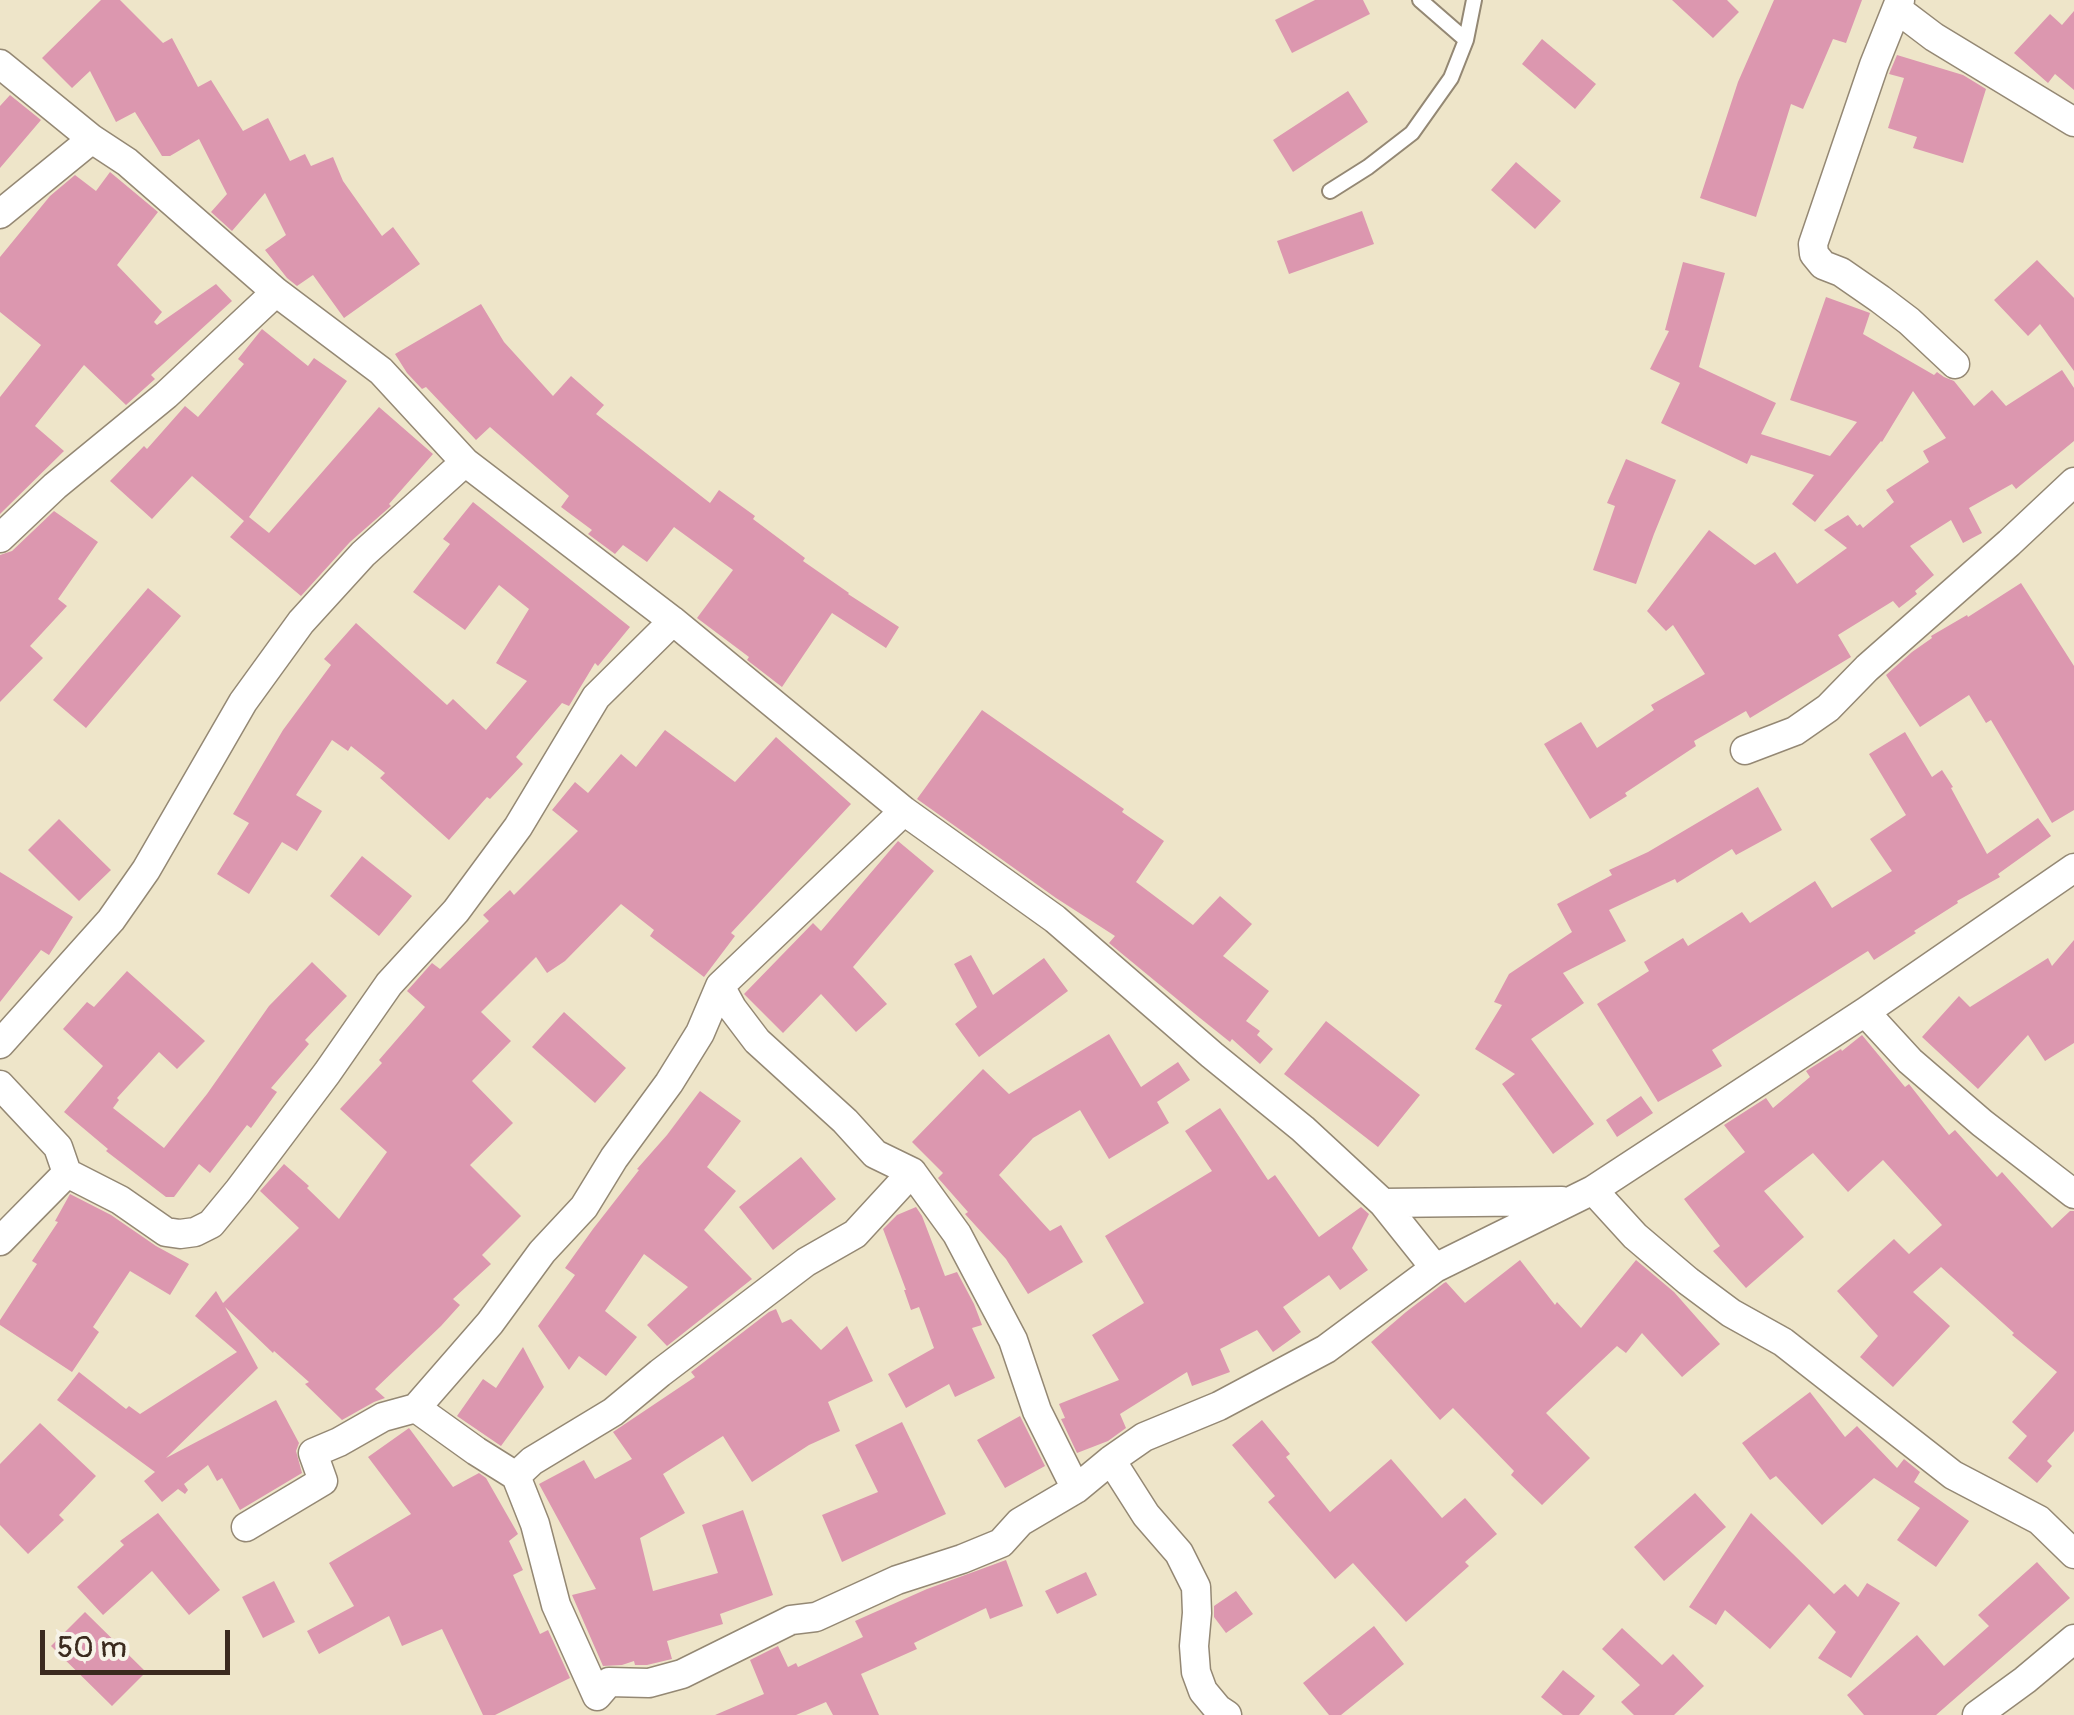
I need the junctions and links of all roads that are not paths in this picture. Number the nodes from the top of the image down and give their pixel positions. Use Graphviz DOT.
graph roads {
  1 [pos="1420,0"];
  2 [pos="1474,0"];
  3 [pos="1898,5"];
  4 [pos="1466,40"];
  5 [pos="0,64"];
  6 [pos="2074,122"];
  7 [pos="92,138"];
  8 [pos="1330,191"];
  9 [pos="0,214"];
  10 [pos="276,292"];
  11 [pos="1955,364"];
  12 [pos="465,462"];
  13 [pos="2074,482"];
  14 [pos="0,538"];
  15 [pos="674,620"];
  16 [pos="1745,750"];
  17 [pos="904,811"];
  18 [pos="2074,868"];
  19 [pos="720,986"];
  20 [pos="1865,1012"];
  21 [pos="0,1044"];
  22 [pos="0,1084"];
  23 [pos="912,1172"];
  24 [pos="67,1174"];
  25 [pos="2074,1194"];
  26 [pos="1582,1196"];
  27 [pos="1383,1203"];
  28 [pos="0,1241"];
  29 [pos="1435,1268"];
  30 [pos="416,1408"];
  31 [pos="1111,1460"];
  32 [pos="516,1476"];
  33 [pos="1076,1489"];
  34 [pos="246,1527"];
  35 [pos="2074,1554"];
  36 [pos="2074,1639"];
  37 [pos="1227,1715"];
  38 [pos="1977,1715"];
  1 -- 4 [label="lane"];
  2 -- 4 [label="lane"];
  3 -- 6 [label="street"];
  3 -- 11 [label="street"];
  4 -- 8 [label="lane"];
  5 -- 7 [label="street"];
  7 -- 9 [label="street"];
  7 -- 10 [label="street"];
  10 -- 12 [label="street"];
  10 -- 14 [label="street"];
  12 -- 15 [label="street"];
  12 -- 21 [label="street"];
  13 -- 16 [label="street"];
  15 -- 17 [label="street"];
  15 -- 24 [label="street"];
  17 -- 19 [label="street"];
  17 -- 27 [label="street"];
  18 -- 20 [label="street"];
  19 -- 23 [label="street"];
  19 -- 30 [label="street"];
  20 -- 25 [label="street"];
  20 -- 26 [label="street"];
  22 -- 24 [label="street"];
  23 -- 32 [label="street"];
  23 -- 33 [label="street"];
  24 -- 28 [label="street"];
  26 -- 27 [label="street"];
  26 -- 29 [label="street"];
  26 -- 35 [label="street"];
  27 -- 29 [label="street"];
  29 -- 31 [label="street"];
  30 -- 32 [label="street"];
  30 -- 34 [label="street"];
  31 -- 33 [label="street"];
  31 -- 37 [label="street"];
  32 -- 33 [label="street"];
  36 -- 38 [label="street"];
}
